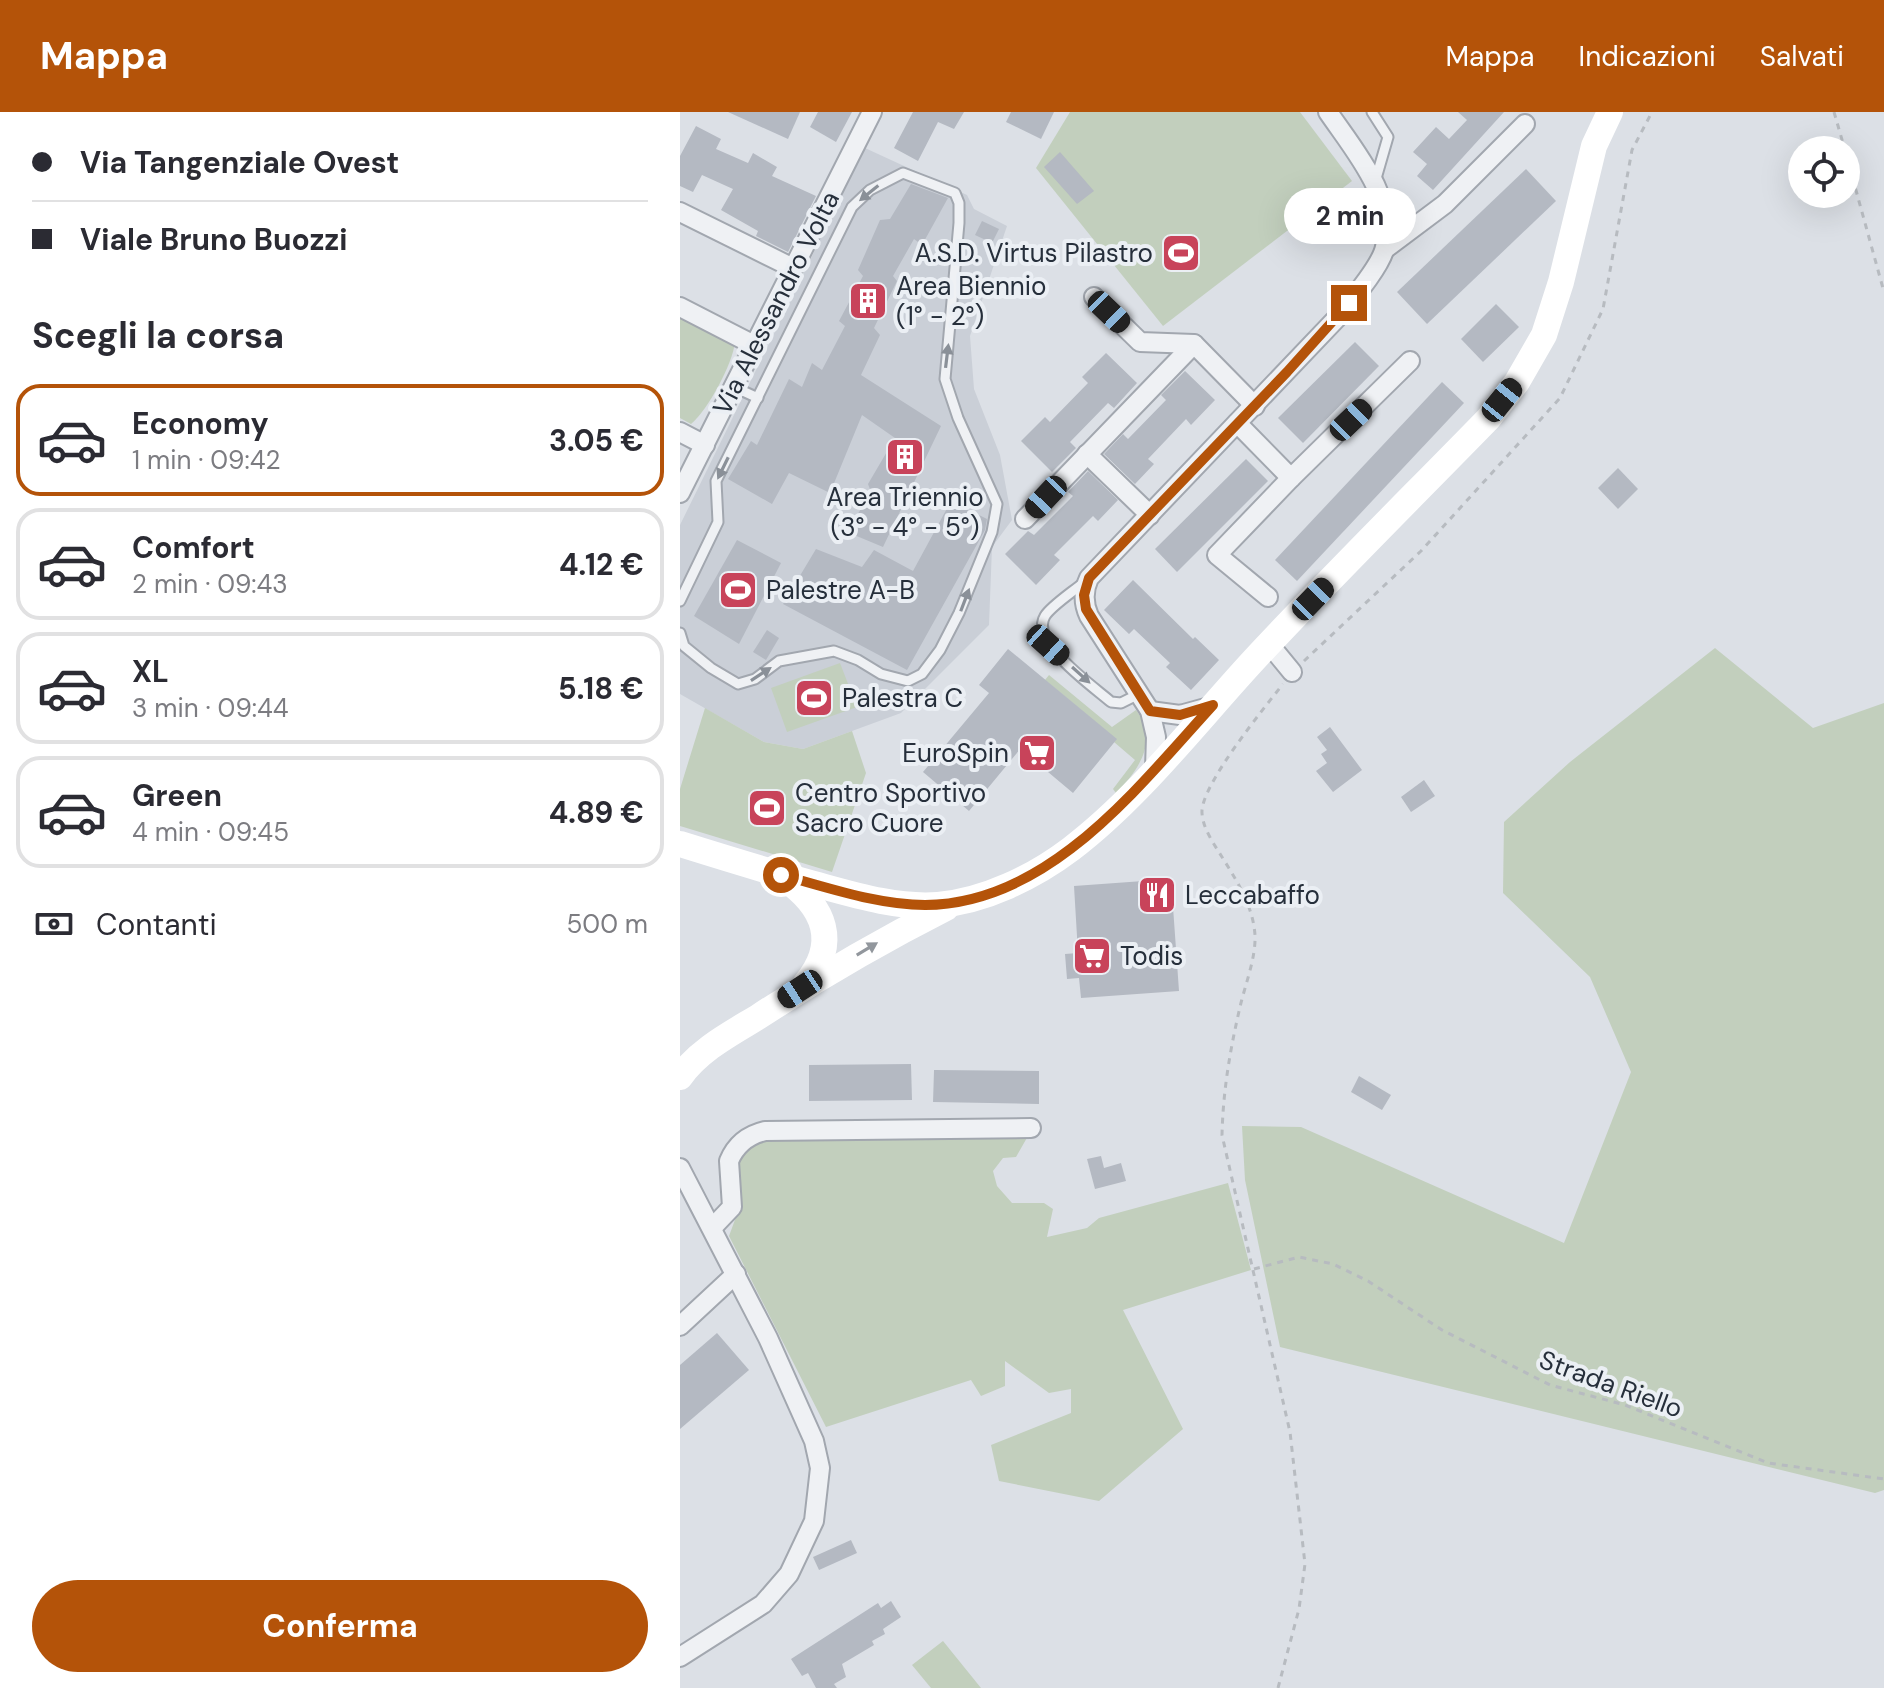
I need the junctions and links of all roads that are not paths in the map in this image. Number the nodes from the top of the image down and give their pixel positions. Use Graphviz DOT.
graph roads {
  1 [pos="872,112"];
  2 [pos="1328,112"];
  3 [pos="1372,112"];
  4 [pos="1610,112"];
  5 [pos="1525,124"];
  6 [pos="1374,184"];
  7 [pos="680,212"];
  8 [pos="1385,249"];
  9 [pos="793,268"];
  10 [pos="1094,297"];
  11 [pos="680,307"];
  12 [pos="1194,344"];
  13 [pos="754,345"];
  14 [pos="1410,361"];
  15 [pos="734,387"];
  16 [pos="758,398"];
  17 [pos="1255,406"];
  18 [pos="1237,423"];
  19 [pos="680,432"];
  20 [pos="705,445"];
  21 [pos="1087,454"];
  22 [pos="1291,478"];
  23 [pos="680,493"];
  24 [pos="1150,515"];
  25 [pos="1025,519"];
  26 [pos="1089,578"];
  27 [pos="1268,597"];
  28 [pos="680,601"];
  29 [pos="680,633"];
  30 [pos="1269,644"];
  31 [pos="1292,672"];
  32 [pos="1139,694"];
  33 [pos="1213,705"];
  34 [pos="1150,711"];
  35 [pos="1155,768"];
  36 [pos="680,844"];
  37 [pos="781,875"];
  38 [pos="956,902"];
  39 [pos="800,989"];
  40 [pos="691,1056"];
  41 [pos="680,1077"];
  42 [pos="1031,1128"];
  43 [pos="680,1168"];
  44 [pos="712,1228"];
  45 [pos="736,1274"];
  46 [pos="680,1326"];
  47 [pos="680,1657"];
  1 -- 9 [label="street, Via Alessandro Volta"];
  2 -- 6 [label="street"];
  3 -- 6 [label="lane"];
  4 -- 30 [label="main road"];
  5 -- 8 [label="street"];
  6 -- 8 [label="street"];
  7 -- 9 [label="street"];
  8 -- 17 [label="street"];
  9 -- 13 [label="street, Via Alessandro Volta"];
  10 -- 12 [label="street"];
  11 -- 13 [label="street"];
  12 -- 17 [label="street"];
  12 -- 21 [label="street"];
  13 -- 15 [label="street, Via Alessandro Volta"];
  14 -- 22 [label="street"];
  15 -- 16 [label="lane"];
  15 -- 20 [label="street, Via Alessandro Volta"];
  16 -- 28 [label="lane, one-way"];
  29 -- 16 [label="lane, one-way"];
  17 -- 18 [label="street"];
  18 -- 22 [label="street"];
  18 -- 24 [label="street"];
  19 -- 20 [label="street"];
  20 -- 23 [label="street, Via Alessandro Volta"];
  21 -- 24 [label="street"];
  21 -- 25 [label="street"];
  22 -- 27 [label="street"];
  24 -- 26 [label="street"];
  26 -- 32 [label="street"];
  26 -- 32 [label="lane, one-way"];
  30 -- 31 [label="street"];
  30 -- 33 [label="main road"];
  32 -- 34 [label="street"];
  33 -- 34 [label="street"];
  33 -- 35 [label="main road"];
  34 -- 35 [label="street"];
  35 -- 38 [label="main road"];
  36 -- 37 [label="main road"];
  37 -- 38 [label="main road"];
  37 -- 39 [label="main road"];
  39 -- 38 [label="main road, one-way"];
  39 -- 40 [label="main road"];
  40 -- 41 [label="main road"];
  42 -- 44 [label="street"];
  43 -- 44 [label="street"];
  44 -- 45 [label="street"];
  45 -- 46 [label="street"];
  45 -- 47 [label="street"];
}
